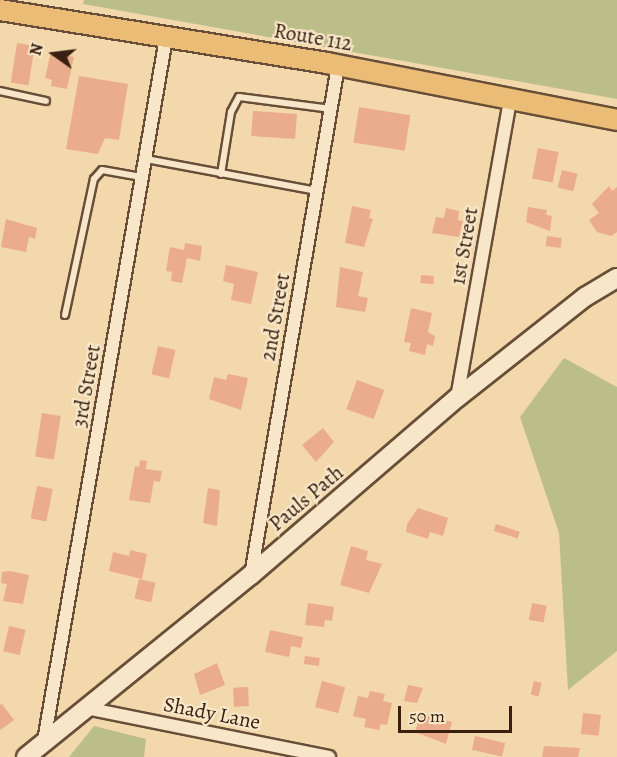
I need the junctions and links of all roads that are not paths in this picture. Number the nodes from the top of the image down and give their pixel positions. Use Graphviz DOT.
graph roads {
  1 [pos="0,10"];
  2 [pos="166,38"];
  3 [pos="338,66"];
  4 [pos="0,91"];
  5 [pos="46,101"];
  6 [pos="510,101"];
  7 [pos="331,109"];
  8 [pos="617,120"];
  9 [pos="145,159"];
  10 [pos="221,174"];
  11 [pos="142,177"];
  12 [pos="317,191"];
  13 [pos="617,278"];
  14 [pos="65,315"];
  15 [pos="457,399"];
  16 [pos="251,574"];
  17 [pos="86,708"];
  18 [pos="44,741"];
  19 [pos="272,751"];
  20 [pos="26,757"];
  21 [pos="329,757"];
  1 -- 2 [label="main road, Route 112"];
  2 -- 3 [label="main road, Route 112"];
  2 -- 9 [label="street, 3rd Street"];
  3 -- 6 [label="main road, Route 112"];
  3 -- 7 [label="street, 2nd Street"];
  4 -- 5 [label="lane"];
  6 -- 8 [label="main road, Route 112"];
  6 -- 15 [label="street, 1st Street"];
  7 -- 10 [label="lane"];
  7 -- 12 [label="street, 2nd Street"];
  9 -- 10 [label="lane"];
  9 -- 11 [label="street, 3rd Street"];
  10 -- 12 [label="lane"];
  11 -- 14 [label="lane"];
  11 -- 18 [label="street, 3rd Street"];
  12 -- 16 [label="street, 2nd Street"];
  13 -- 15 [label="street, Pauls Path"];
  15 -- 16 [label="street, Pauls Path"];
  16 -- 17 [label="street, Pauls Path"];
  17 -- 18 [label="street, Pauls Path"];
  17 -- 19 [label="street, Shady Lane"];
  18 -- 20 [label="street, Pauls Path"];
  19 -- 21 [label="street, Shady Lane"];
}
